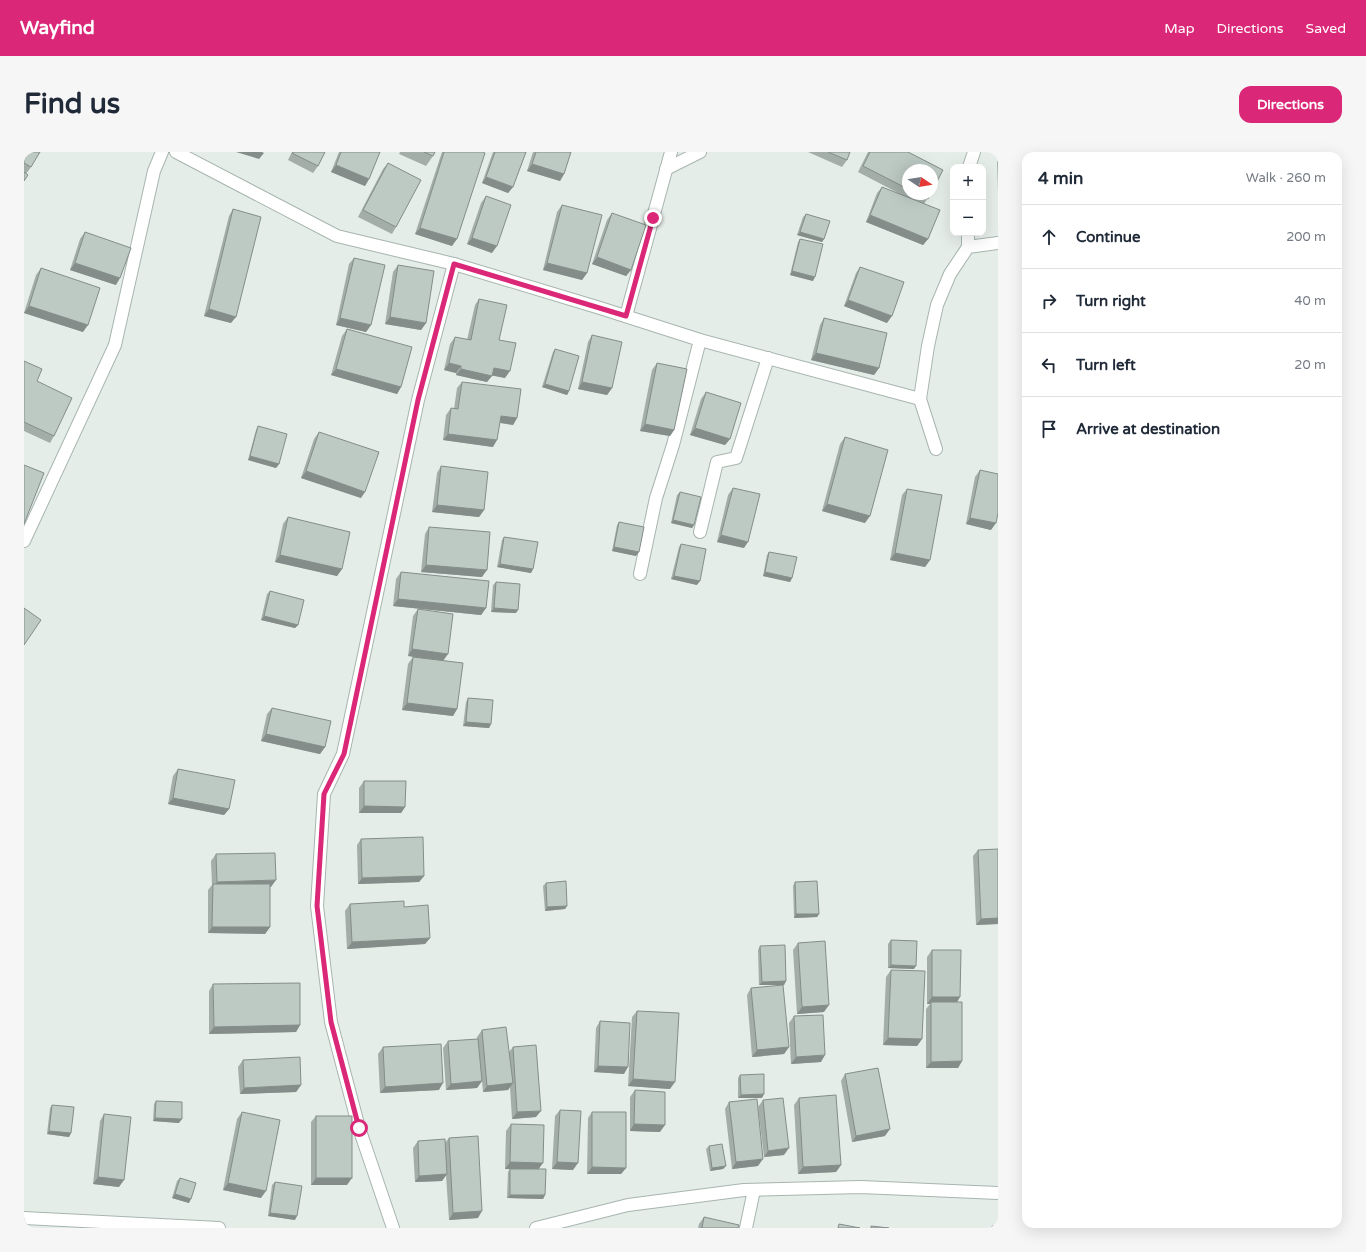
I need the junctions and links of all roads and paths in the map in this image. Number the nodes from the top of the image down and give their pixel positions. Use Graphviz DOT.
graph roads {
  1 [pos="162,152"];
  2 [pos="176,152"];
  3 [pos="671,152"];
  4 [pos="700,152"];
  5 [pos="974,152"];
  6 [pos="970,164"];
  7 [pos="666,169"];
  8 [pos="968,236"];
  9 [pos="998,243"];
  10 [pos="968,247"];
  11 [pos="454,264"];
  12 [pos="626,316"];
  13 [pos="700,340"];
  14 [pos="768,358"];
  15 [pos="920,400"];
  16 [pos="936,449"];
  17 [pos="700,532"];
  18 [pos="24,541"];
  19 [pos="640,574"];
  20 [pos="754,1190"];
  21 [pos="998,1193"];
  22 [pos="24,1218"];
  23 [pos="219,1228"];
  24 [pos="393,1228"];
  25 [pos="536,1228"];
  26 [pos="746,1228"];
  1 -- 18 [label="street"];
  2 -- 11 [label="street"];
  3 -- 7 [label="street"];
  4 -- 7 [label="street"];
  5 -- 6 [label="street"];
  7 -- 12 [label="street"];
  8 -- 10 [label="street"];
  9 -- 10 [label="street"];
  10 -- 15 [label="street"];
  11 -- 12 [label="street"];
  11 -- 24 [label="street"];
  12 -- 13 [label="street"];
  13 -- 14 [label="street"];
  13 -- 19 [label="street"];
  14 -- 15 [label="street"];
  14 -- 17 [label="street"];
  15 -- 16 [label="street"];
  20 -- 21 [label="street"];
  20 -- 25 [label="street"];
  20 -- 26 [label="street"];
  22 -- 23 [label="street"];
}
